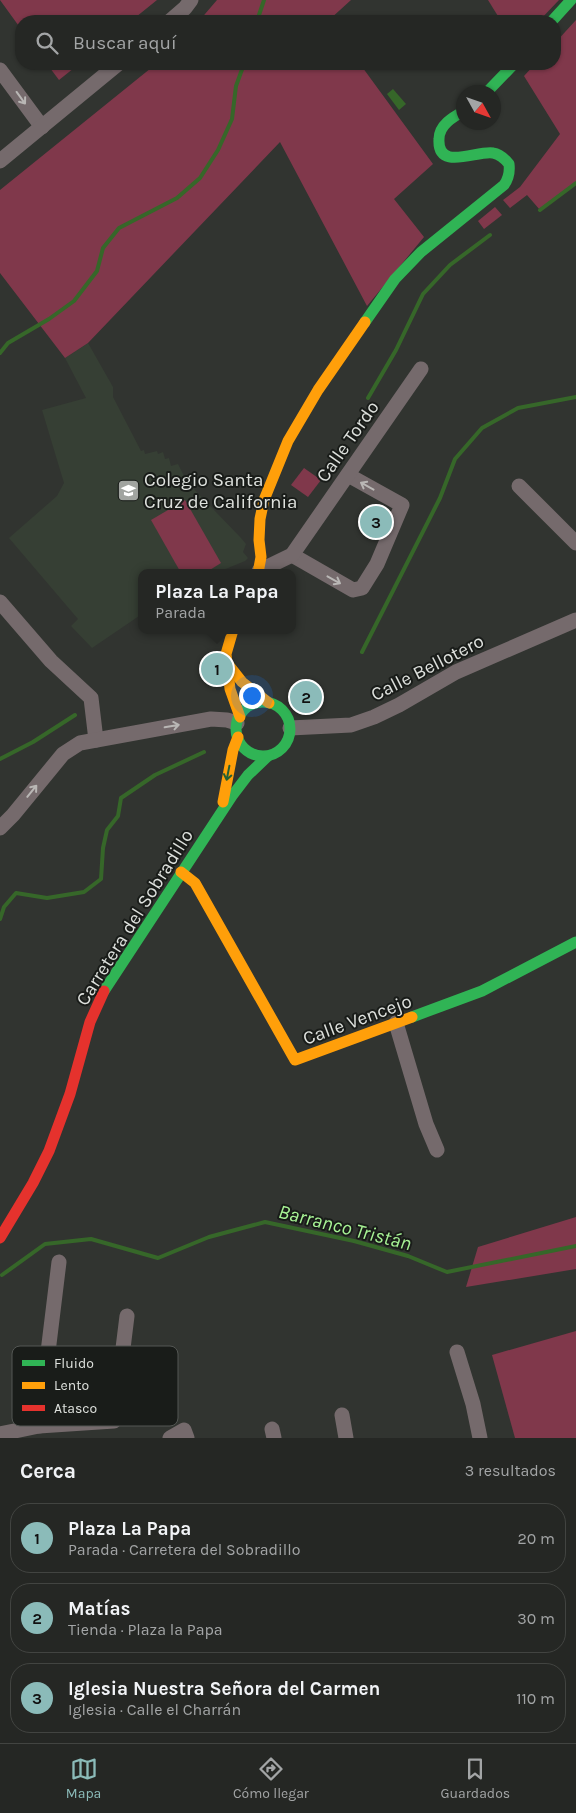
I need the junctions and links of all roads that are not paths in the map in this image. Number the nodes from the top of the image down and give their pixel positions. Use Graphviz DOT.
graph roads {
  1 [pos="571,0"];
  2 [pos="188,4"];
  3 [pos="176,15"];
  4 [pos="557,15"];
  5 [pos="0,70"];
  6 [pos="111,70"];
  7 [pos="508,70"];
  8 [pos="494,85"];
  9 [pos="456,117"];
  10 [pos="42,127"];
  11 [pos="0,161"];
  12 [pos="421,369"];
  13 [pos="348,475"];
  14 [pos="519,486"];
  15 [pos="576,543"];
  16 [pos="292,555"];
  17 [pos="259,569"];
  18 [pos="265,569"];
  19 [pos="0,602"];
  20 [pos="576,620"];
  21 [pos="232,634"];
  22 [pos="227,663"];
  23 [pos="269,703"];
  24 [pos="238,725"];
  25 [pos="290,728"];
  26 [pos="96,740"];
  27 [pos="268,756"];
  28 [pos="221,809"];
  29 [pos="0,828"];
  30 [pos="181,872"];
  31 [pos="576,942"];
  32 [pos="396,1023"];
  33 [pos="437,1150"];
  34 [pos="0,1238"];
  35 [pos="59,1262"];
  36 [pos="127,1316"];
  37 [pos="49,1346"];
  38 [pos="123,1346"];
  39 [pos="458,1352"];
  40 [pos="342,1415"];
  41 [pos="39,1426"];
  42 [pos="0,1434"];
  43 [pos="185,1434"];
  44 [pos="170,1438"];
  45 [pos="346,1438"];
  46 [pos="480,1438"];
  1 -- 4 [label="main road"];
  2 -- 3 [label="street"];
  5 -- 10 [label="street, one-way"];
  6 -- 10 [label="street"];
  7 -- 8 [label="main road"];
  9 -- 17 [label="main road"];
  10 -- 11 [label="street"];
  12 -- 13 [label="street, Calle Tordo"];
  13 -- 16 [label="street, Calle Tordo"];
  16 -- 13 [label="street, one-way"];
  14 -- 15 [label="street"];
  16 -- 18 [label="street, Calle Tordo"];
  19 -- 26 [label="street"];
  20 -- 25 [label="street, Calle Bellotero"];
  21 -- 22 [label="main road"];
  22 -- 23 [label="main road"];
  22 -- 24 [label="main road"];
  23 -- 24 [label="main road"];
  23 -- 25 [label="main road"];
  26 -- 24 [label="street, one-way"];
  24 -- 27 [label="main road"];
  24 -- 28 [label="main road, Carretera del Sobradillo, one-way"];
  25 -- 27 [label="main road"];
  29 -- 26 [label="street, one-way"];
  27 -- 28 [label="main road, Carretera del Sobradillo"];
  28 -- 30 [label="main road, Carretera del Sobradillo"];
  30 -- 32 [label="main road, Calle Vencejo"];
  30 -- 34 [label="main road, Carretera del Sobradillo"];
  31 -- 32 [label="main road, Calle Vencejo"];
  32 -- 33 [label="street"];
  35 -- 37 [label="street"];
  36 -- 38 [label="street"];
  39 -- 46 [label="street"];
  40 -- 45 [label="street"];
  41 -- 42 [label="street"];
  43 -- 44 [label="street"];
}
